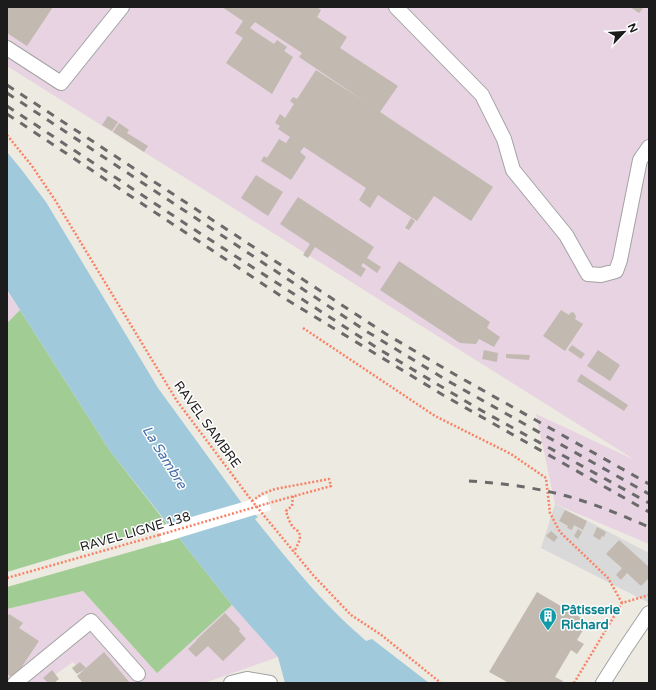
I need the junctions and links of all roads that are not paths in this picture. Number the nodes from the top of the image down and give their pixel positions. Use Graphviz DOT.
graph roads {
  1 [pos="122,7"];
  2 [pos="396,7"];
  3 [pos="7,48"];
  4 [pos="649,147"];
  5 [pos="649,613"];
  6 [pos="138,674"];
  7 [pos="15,683"];
  8 [pos="231,683"];
  9 [pos="270,683"];
  10 [pos="604,683"];
  1 -- 3 [label="street"];
  2 -- 4 [label="street"];
  5 -- 10 [label="street"];
  6 -- 7 [label="street"];
  8 -- 9 [label="street"];
}
